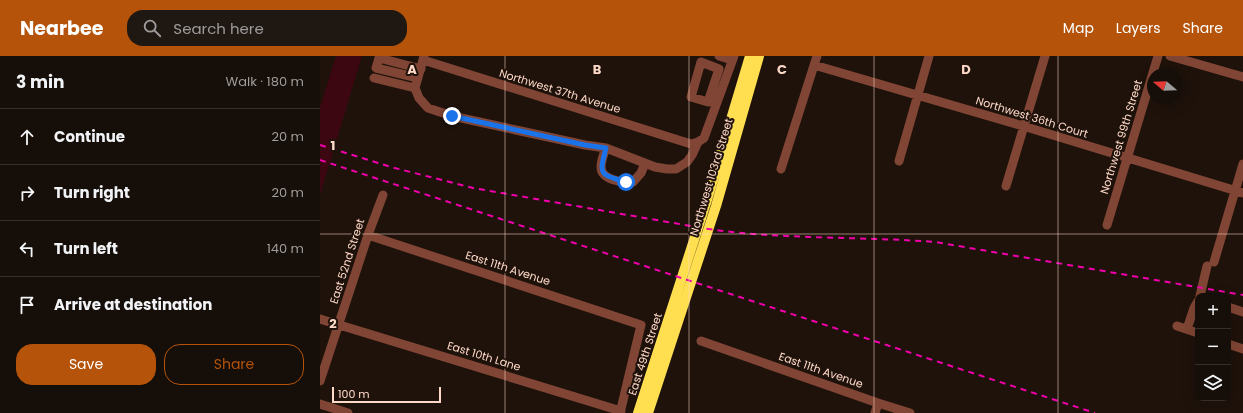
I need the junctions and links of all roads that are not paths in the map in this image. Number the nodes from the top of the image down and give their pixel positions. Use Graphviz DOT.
graph roads {
  1 [pos="719,56"];
  2 [pos="750,56"];
  3 [pos="759,56"];
  4 [pos="929,56"];
  5 [pos="1045,56"];
  6 [pos="1158,56"];
  7 [pos="1170,56"];
  8 [pos="733,58"];
  9 [pos="423,61"];
  10 [pos="816,61"];
  11 [pos="1243,77"];
  12 [pos="374,78"];
  13 [pos="418,78"];
  14 [pos="415,88"];
  15 [pos="917,95"];
  16 [pos="1023,126"];
  17 [pos="694,143"];
  18 [pos="606,148"];
  19 [pos="1127,158"];
  20 [pos="899,161"];
  21 [pos="645,163"];
  22 [pos="1243,164"];
  23 [pos="781,169"];
  24 [pos="1006,186"];
  25 [pos="1239,191"];
  26 [pos="383,195"];
  27 [pos="711,204"];
  28 [pos="1107,225"];
  29 [pos="368,235"];
  30 [pos="1201,293"];
  31 [pos="679,304"];
  32 [pos="1195,306"];
  33 [pos="1231,308"];
  34 [pos="1243,312"];
  35 [pos="320,319"];
  36 [pos="339,324"];
  37 [pos="1176,326"];
  38 [pos="1187,329"];
  39 [pos="1195,332"];
  40 [pos="701,341"];
  41 [pos="1231,345"];
  42 [pos="1243,348"];
  43 [pos="320,381"];
  44 [pos="878,403"];
  45 [pos="320,404"];
  46 [pos="621,412"];
  47 [pos="348,413"];
  48 [pos="638,413"];
  49 [pos="648,413"];
  50 [pos="875,413"];
  51 [pos="910,413"];
  1 -- 8 [label="street"];
  2 -- 27 [label="main road, Northwest 103rd Street"];
  3 -- 27 [label="main road, Northwest 103rd Street"];
  4 -- 15 [label="street"];
  5 -- 16 [label="street"];
  6 -- 19 [label="street, Northwest 99th Street"];
  7 -- 11 [label="street"];
  8 -- 17 [label="street, Northwest 103rd Street"];
  9 -- 13 [label="street"];
  9 -- 13 [label="street, Northwest 37th Avenue"];
  9 -- 17 [label="street, Northwest 37th Avenue"];
  10 -- 15 [label="street, Northwest 36th Court"];
  10 -- 23 [label="street"];
  12 -- 14 [label="street"];
  13 -- 14 [label="street"];
  14 -- 18 [label="street, Northwest 103rd Street"];
  15 -- 16 [label="street, Northwest 36th Court"];
  15 -- 20 [label="street"];
  16 -- 19 [label="street, Northwest 36th Court"];
  16 -- 24 [label="street"];
  17 -- 21 [label="street, Northwest 103rd Street"];
  18 -- 21 [label="street, Northwest 103rd Street"];
  18 -- 21 [label="street"];
  19 -- 25 [label="street, Northwest 36th Court"];
  19 -- 28 [label="street, Northwest 99th Street"];
  22 -- 25 [label="street"];
  25 -- 30 [label="street"];
  26 -- 29 [label="street, East 52nd Street"];
  27 -- 31 [label="main road, Northwest 103rd Street"];
  29 -- 36 [label="street, East 52nd Street"];
  29 -- 46 [label="street, East 11th Avenue"];
  31 -- 48 [label="main road, East 49th Street"];
  31 -- 49 [label="main road, East 49th Street"];
  32 -- 38 [label="street"];
  33 -- 34 [label="street"];
  35 -- 36 [label="street, East 10th Lane"];
  36 -- 43 [label="street, East 52nd Street"];
  36 -- 46 [label="street, East 10th Lane"];
  37 -- 38 [label="street"];
  38 -- 39 [label="street"];
  40 -- 44 [label="street, East 11th Avenue"];
  41 -- 42 [label="street"];
  44 -- 50 [label="street"];
  44 -- 51 [label="street, East 11th Avenue"];
  45 -- 47 [label="street"];
}
